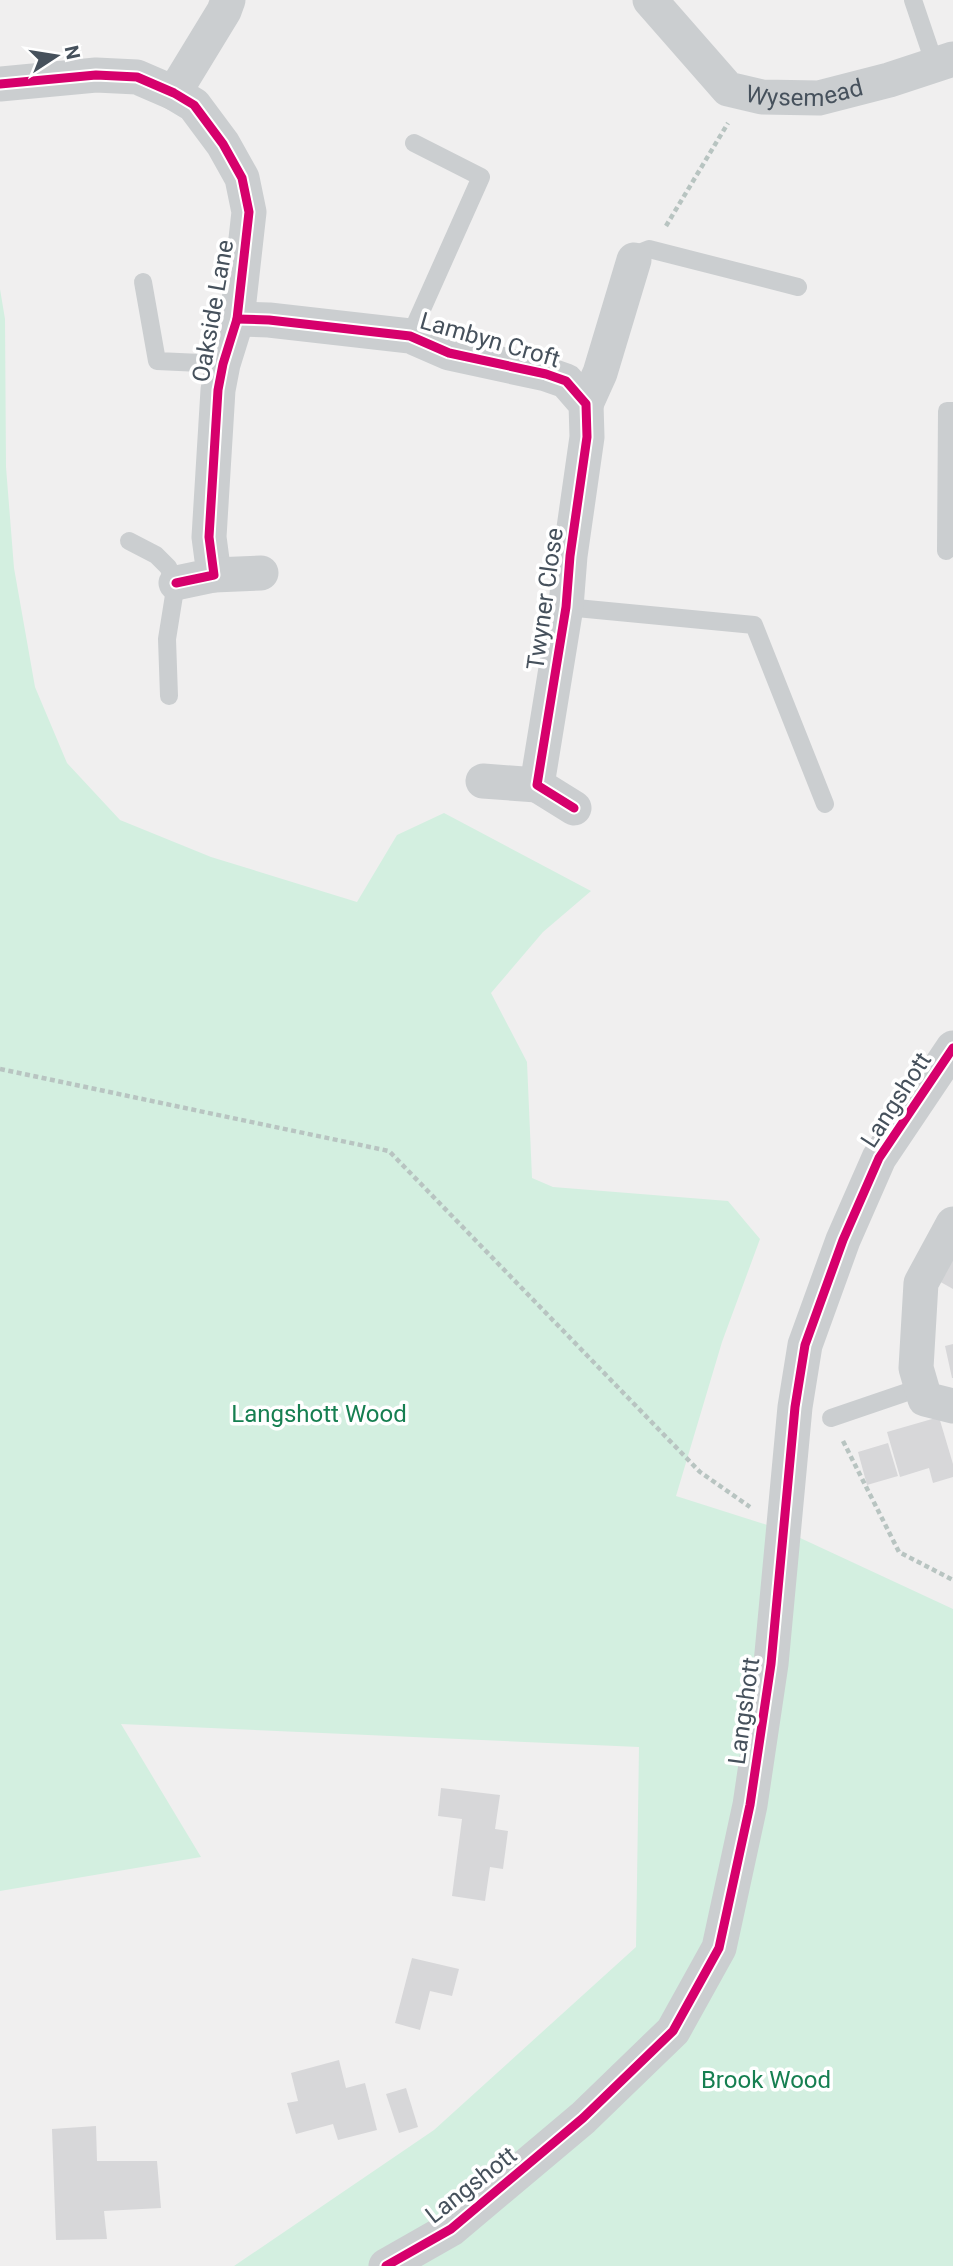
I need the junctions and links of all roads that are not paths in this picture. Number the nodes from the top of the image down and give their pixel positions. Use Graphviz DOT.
graph roads {
  1 [pos="228,0"];
  2 [pos="650,0"];
  3 [pos="913,0"];
  4 [pos="944,62"];
  5 [pos="0,83"];
  6 [pos="174,93"];
  7 [pos="414,143"];
  8 [pos="647,255"];
  9 [pos="143,282"];
  10 [pos="798,287"];
  11 [pos="237,319"];
  12 [pos="410,336"];
  13 [pos="223,364"];
  14 [pos="576,392"];
  15 [pos="953,411"];
  16 [pos="129,541"];
  17 [pos="946,551"];
  18 [pos="261,573"];
  19 [pos="214,575"];
  20 [pos="176,583"];
  21 [pos="566,607"];
  22 [pos="169,696"];
  23 [pos="483,780"];
  24 [pos="537,785"];
  25 [pos="825,804"];
  26 [pos="574,808"];
  27 [pos="953,1048"];
  28 [pos="953,1224"];
  29 [pos="922,1387"];
  30 [pos="953,1406"];
  31 [pos="831,1418"];
  32 [pos="386,2266"];
  1 -- 6 [label="street"];
  2 -- 4 [label="street, Wysemead"];
  3 -- 4 [label="lane"];
  5 -- 6 [label="street, Oakside Lane"];
  6 -- 11 [label="street, Oakside Lane"];
  7 -- 12 [label="lane"];
  8 -- 10 [label="lane"];
  8 -- 14 [label="street"];
  9 -- 13 [label="lane"];
  11 -- 12 [label="street, Lambyn Croft"];
  11 -- 13 [label="street, Oakside Lane"];
  12 -- 14 [label="street, Lambyn Croft"];
  13 -- 19 [label="street, Oakside Lane"];
  14 -- 21 [label="street, Twyner Close"];
  15 -- 17 [label="lane"];
  16 -- 20 [label="lane"];
  18 -- 19 [label="street"];
  19 -- 20 [label="street"];
  20 -- 22 [label="lane"];
  21 -- 24 [label="street, Twyner Close"];
  21 -- 25 [label="lane"];
  23 -- 24 [label="street"];
  24 -- 26 [label="street"];
  27 -- 32 [label="street, Langshott"];
  28 -- 29 [label="street"];
  29 -- 30 [label="street"];
  29 -- 31 [label="lane"];
}
